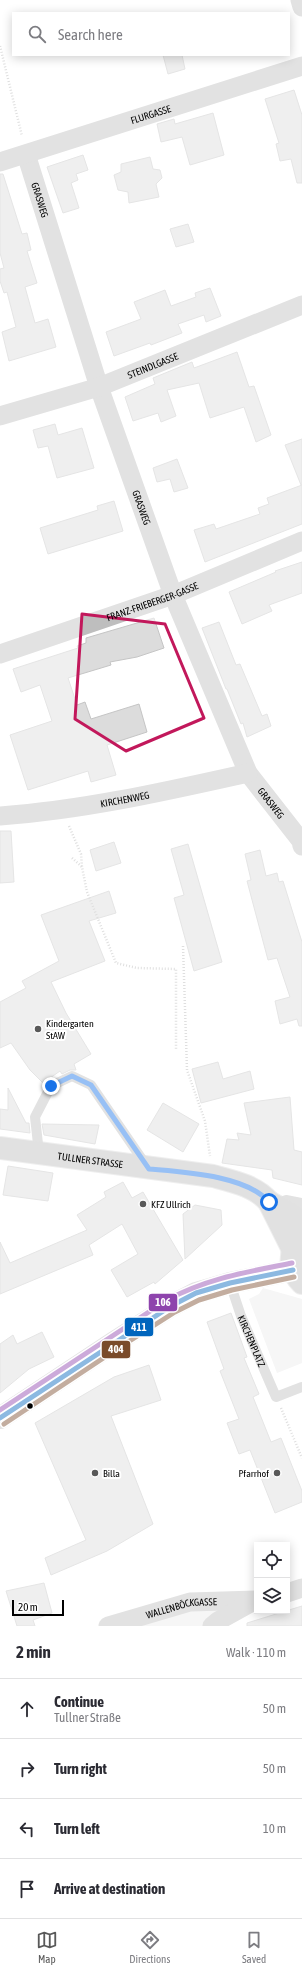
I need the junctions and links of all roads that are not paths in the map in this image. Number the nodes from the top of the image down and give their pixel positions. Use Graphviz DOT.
graph roads {
  1 [pos="300,0"];
  2 [pos="302,7"];
  3 [pos="302,66"];
  4 [pos="26,154"];
  5 [pos="0,162"];
  6 [pos="302,305"];
  7 [pos="99,387"];
  8 [pos="0,416"];
  9 [pos="302,541"];
  10 [pos="173,595"];
  11 [pos="0,654"];
  12 [pos="248,772"];
  13 [pos="0,816"];
  14 [pos="302,843"];
  15 [pos="0,1148"];
  16 [pos="39,1153"];
  17 [pos="149,1169"];
  18 [pos="272,1203"];
  19 [pos="302,1203"];
  20 [pos="302,1221"];
  21 [pos="297,1260"];
  22 [pos="230,1283"];
  23 [pos="302,1387"];
  24 [pos="0,1418"];
  25 [pos="302,1588"];
  26 [pos="290,1592"];
  27 [pos="254,1601"];
  28 [pos="254,1602"];
  29 [pos="108,1626"];
  30 [pos="212,1626"];
  1 -- 2 [label="street"];
  3 -- 4 [label="street, FLURGASSE"];
  4 -- 5 [label="street, FLURGASSE"];
  4 -- 7 [label="street, GRASWEG"];
  6 -- 7 [label="street, STEINDLGASSE"];
  7 -- 8 [label="street, STEINDLGASSE"];
  7 -- 10 [label="street, GRASWEG"];
  9 -- 10 [label="street, FRANZ-FRIEBERGER-GASSE"];
  10 -- 11 [label="street, FRANZ-FRIEBERGER-GASSE"];
  10 -- 12 [label="street, GRASWEG"];
  12 -- 13 [label="street, KIRCHENWEG"];
  12 -- 14 [label="street, GRASWEG"];
  15 -- 16 [label="main road, TULLNER STRASSE"];
  16 -- 17 [label="main road, TULLNER STRASSE"];
  16 -- 17 [label="lane"];
  17 -- 18 [label="main road, TULLNER STRASSE"];
  18 -- 19 [label="lane"];
  18 -- 20 [label="main road, TULLNER STRASSE"];
  18 -- 21 [label="main road, TULLNER STRASSE"];
  21 -- 22 [label="main road"];
  22 -- 23 [label="lane, KIRCHENPLATZ"];
  22 -- 24 [label="main road"];
  25 -- 26 [label="street"];
  27 -- 29 [label="street, WALLENBÖCKGASSE"];
  28 -- 30 [label="street"];
}
